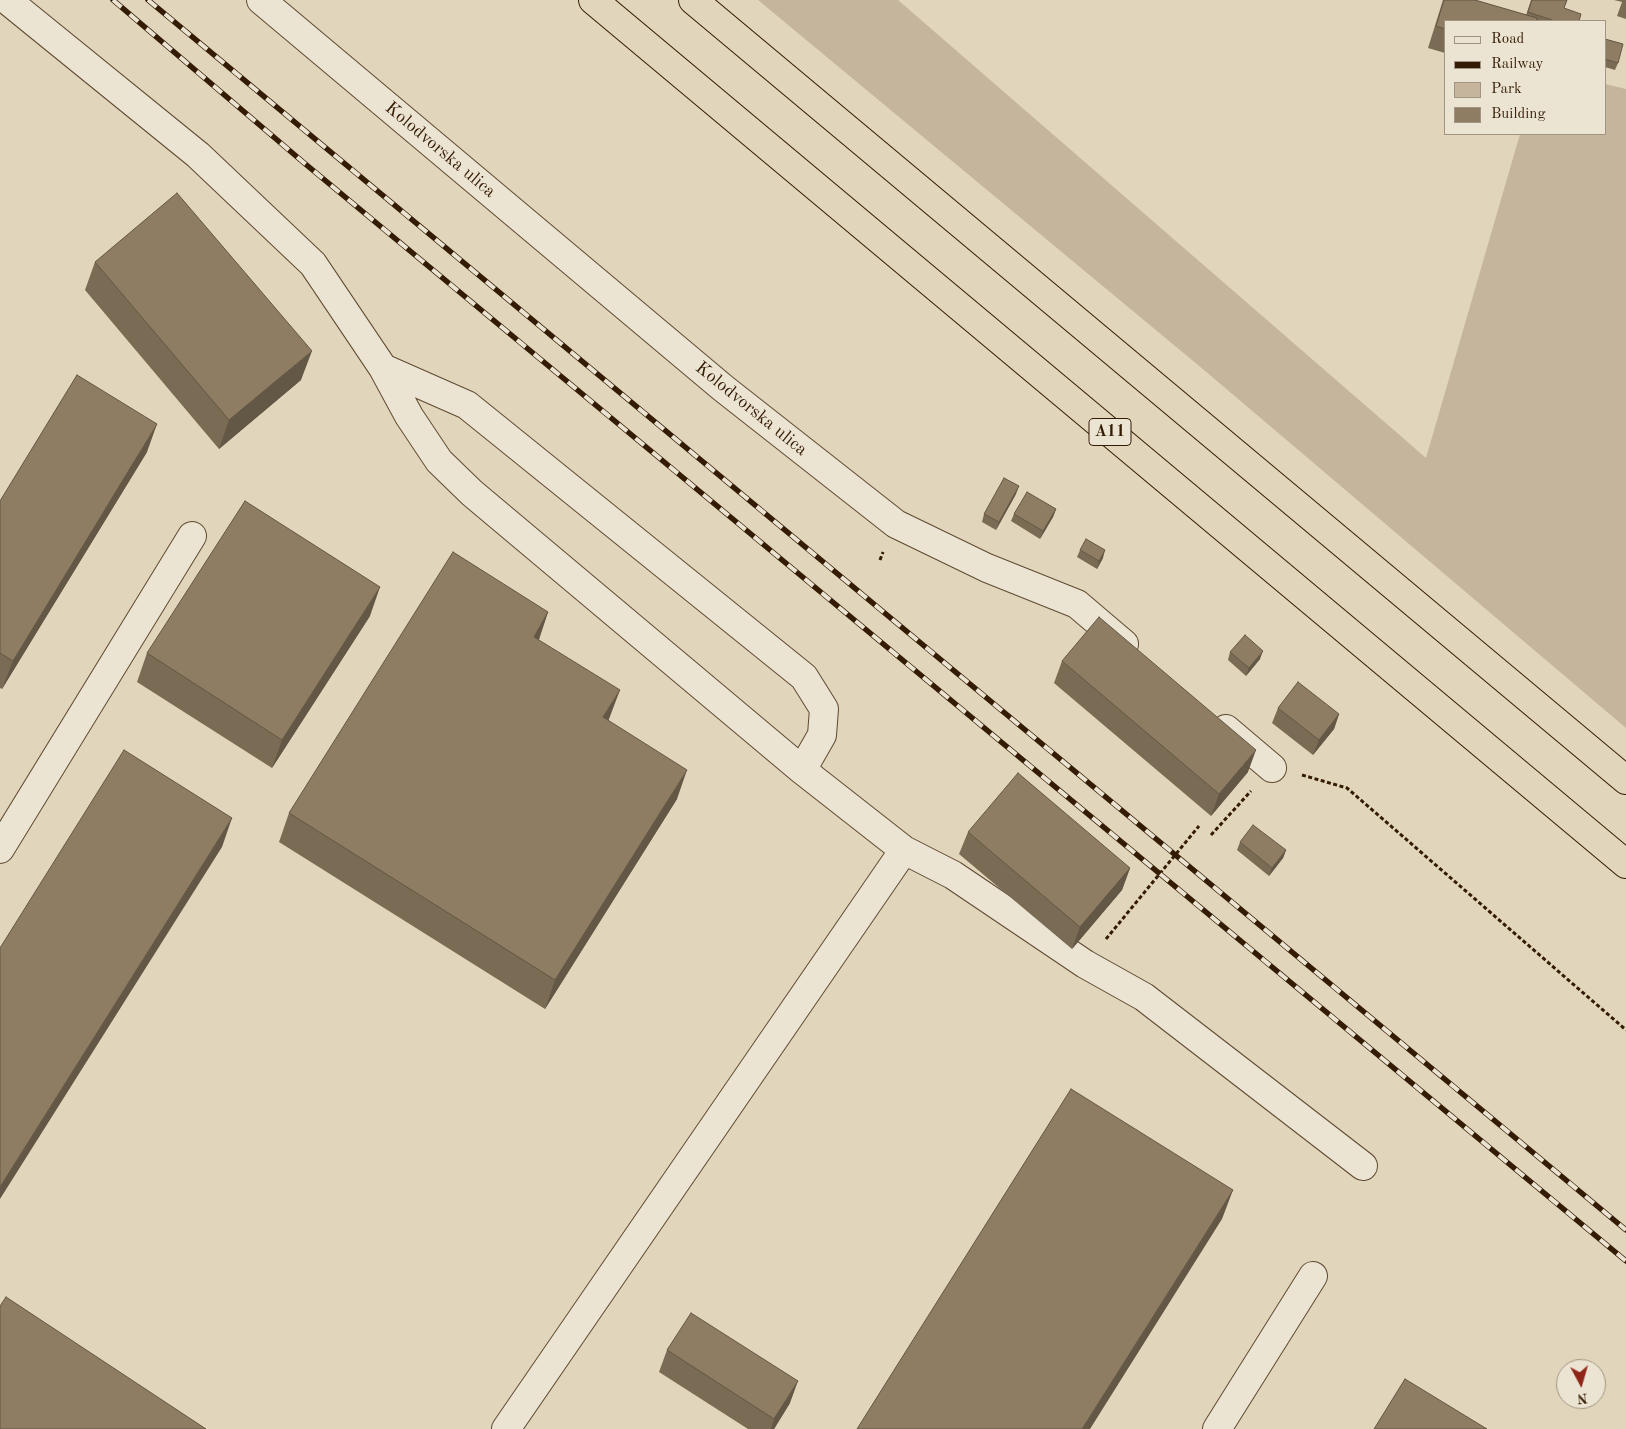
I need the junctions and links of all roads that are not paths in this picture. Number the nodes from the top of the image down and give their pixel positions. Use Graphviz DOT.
graph roads {
  1 [pos="7,0"];
  2 [pos="261,0"];
  3 [pos="593,0"];
  4 [pos="693,0"];
  5 [pos="383,368"];
  6 [pos="192,536"];
  7 [pos="1144,661"];
  8 [pos="1205,711"];
  9 [pos="1272,768"];
  10 [pos="802,770"];
  11 [pos="1626,780"];
  12 [pos="0,849"];
  13 [pos="904,850"];
  14 [pos="1626,864"];
  15 [pos="1363,1166"];
  16 [pos="1313,1276"];
  17 [pos="506,1429"];
  18 [pos="1217,1429"];
  1 -- 5 [label="lane"];
  2 -- 7 [label="lane, Kolodvorska ulica"];
  3 -- 14 [label="highway, A11"];
  4 -- 11 [label="highway"];
  5 -- 10 [label="lane"];
  5 -- 10 [label="lane"];
  6 -- 12 [label="lane"];
  8 -- 9 [label="lane"];
  10 -- 13 [label="lane"];
  13 -- 15 [label="lane"];
  13 -- 17 [label="lane"];
  16 -- 18 [label="lane"];
}
